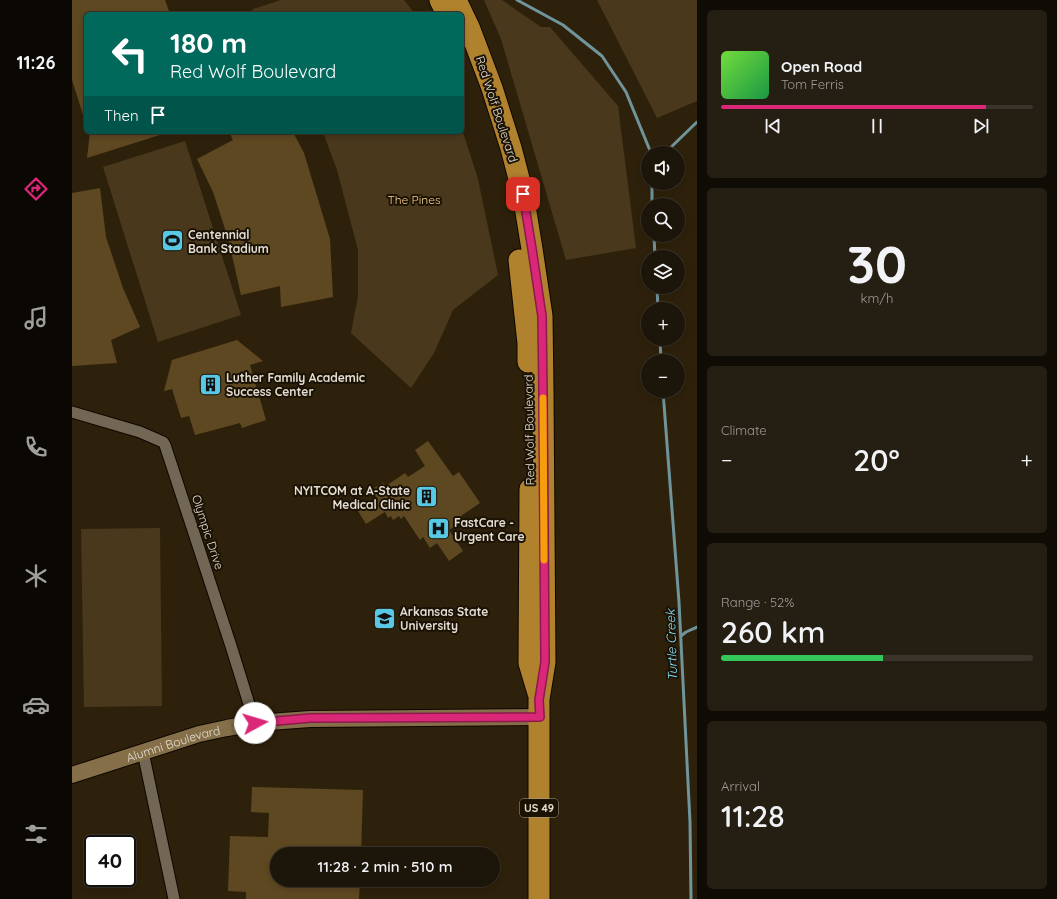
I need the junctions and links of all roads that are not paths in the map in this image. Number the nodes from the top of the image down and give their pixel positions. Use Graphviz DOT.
graph roads {
  1 [pos="440,0"];
  2 [pos="456,0"];
  3 [pos="446,12"];
  4 [pos="462,12"];
  5 [pos="464,17"];
  6 [pos="464,52"];
  7 [pos="72,412"];
  8 [pos="539,708"];
  9 [pos="255,723"];
  10 [pos="143,752"];
  11 [pos="72,775"];
  12 [pos="174,899"];
  13 [pos="539,899"];
  1 -- 3 [label="highway"];
  2 -- 4 [label="highway, Red Wolf Boulevard / US 49"];
  5 -- 8 [label="highway, Red Wolf Boulevard / US 49"];
  6 -- 8 [label="highway, Red Wolf Boulevard / US 49"];
  7 -- 9 [label="street, Olympic Drive"];
  8 -- 9 [label="street, Alumni Boulevard"];
  8 -- 13 [label="highway, Red Wolf Boulevard / US 49"];
  9 -- 10 [label="street, Alumni Boulevard"];
  10 -- 11 [label="street, Alumni Boulevard"];
  10 -- 12 [label="street"];
}
